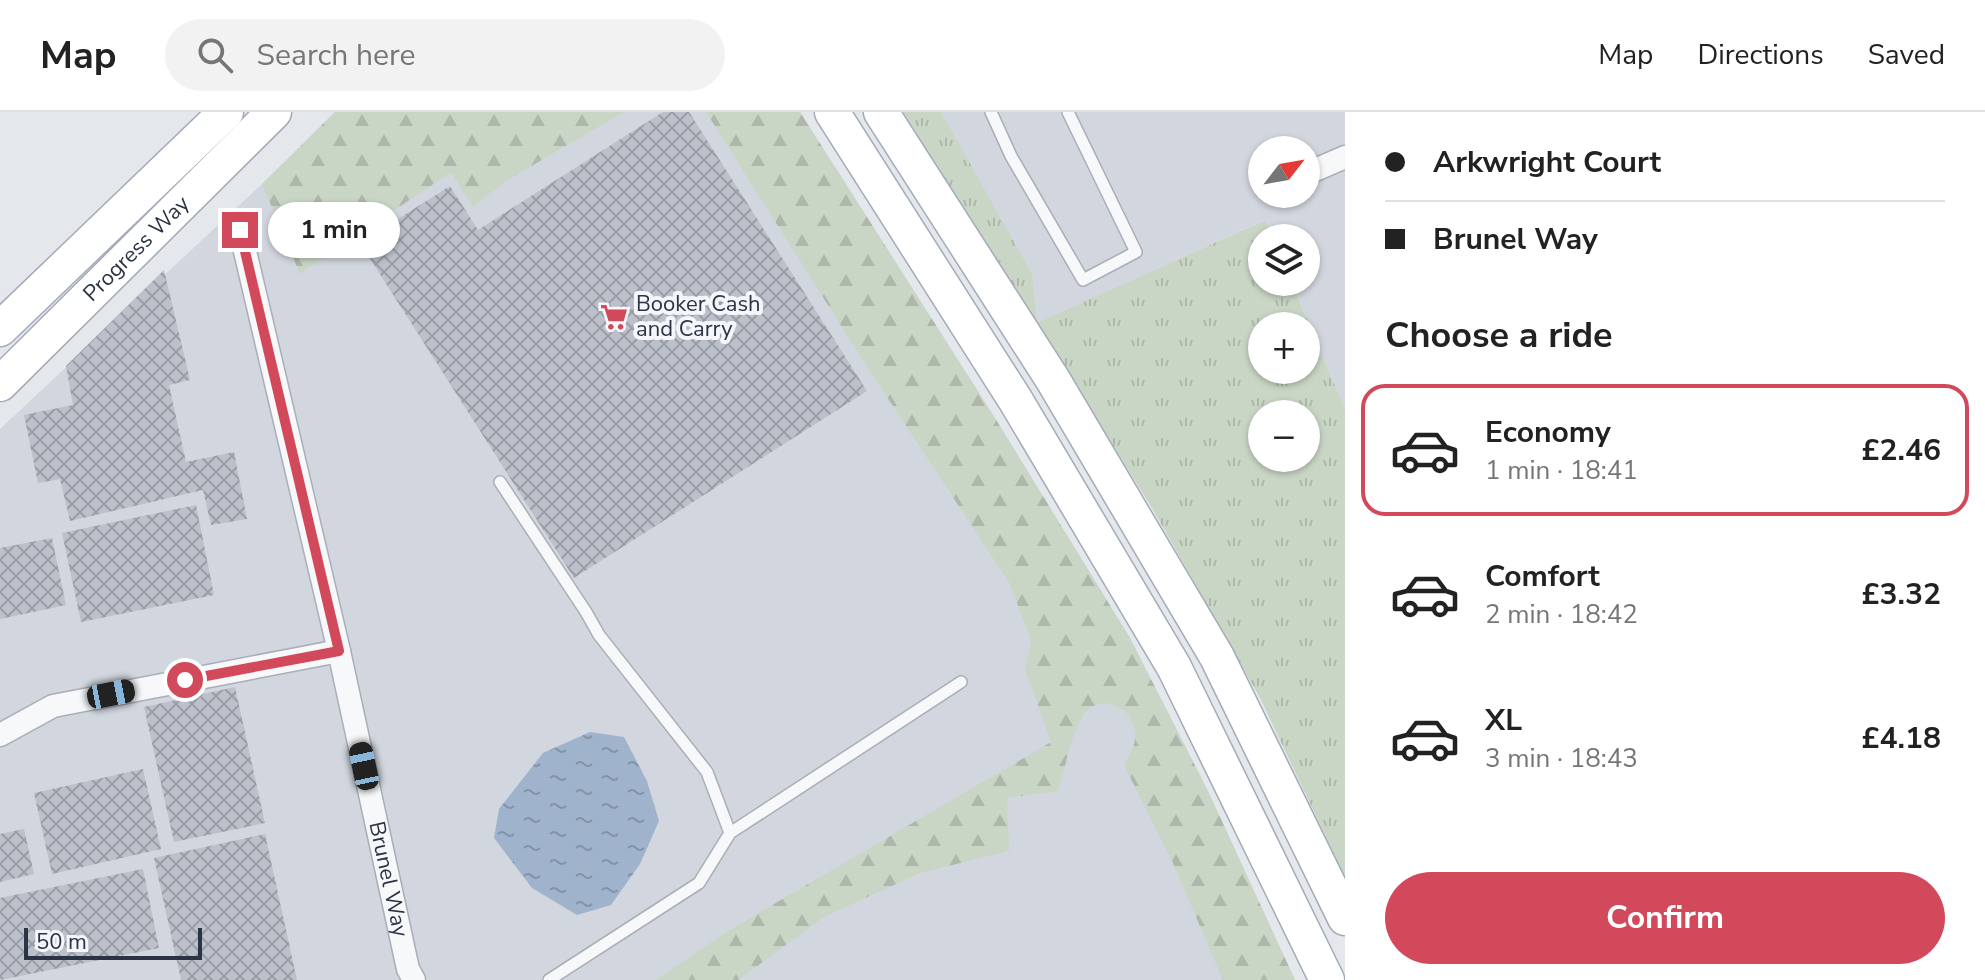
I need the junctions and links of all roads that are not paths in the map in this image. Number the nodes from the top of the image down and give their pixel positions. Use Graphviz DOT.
graph roads {
  1 [pos="226,112"];
  2 [pos="274,112"];
  3 [pos="832,112"];
  4 [pos="881,112"];
  5 [pos="991,112"];
  6 [pos="1068,112"];
  7 [pos="1345,157"];
  8 [pos="1320,168"];
  9 [pos="240,230"];
  10 [pos="0,329"];
  11 [pos="0,384"];
  12 [pos="500,482"];
  13 [pos="339,651"];
  14 [pos="961,682"];
  15 [pos="0,735"];
  16 [pos="730,833"];
  17 [pos="1345,918"];
  18 [pos="409,976"];
  19 [pos="549,980"];
  20 [pos="1327,980"];
  1 -- 10 [label="main road, Progress Way"];
  2 -- 11 [label="main road, Progress Way"];
  3 -- 20 [label="main road"];
  4 -- 17 [label="main road"];
  5 -- 6 [label="lane"];
  7 -- 8 [label="street"];
  9 -- 13 [label="street, Brunel Way"];
  12 -- 16 [label="lane"];
  13 -- 15 [label="street"];
  13 -- 18 [label="street, Brunel Way"];
  14 -- 16 [label="lane"];
  16 -- 19 [label="lane"];
}
